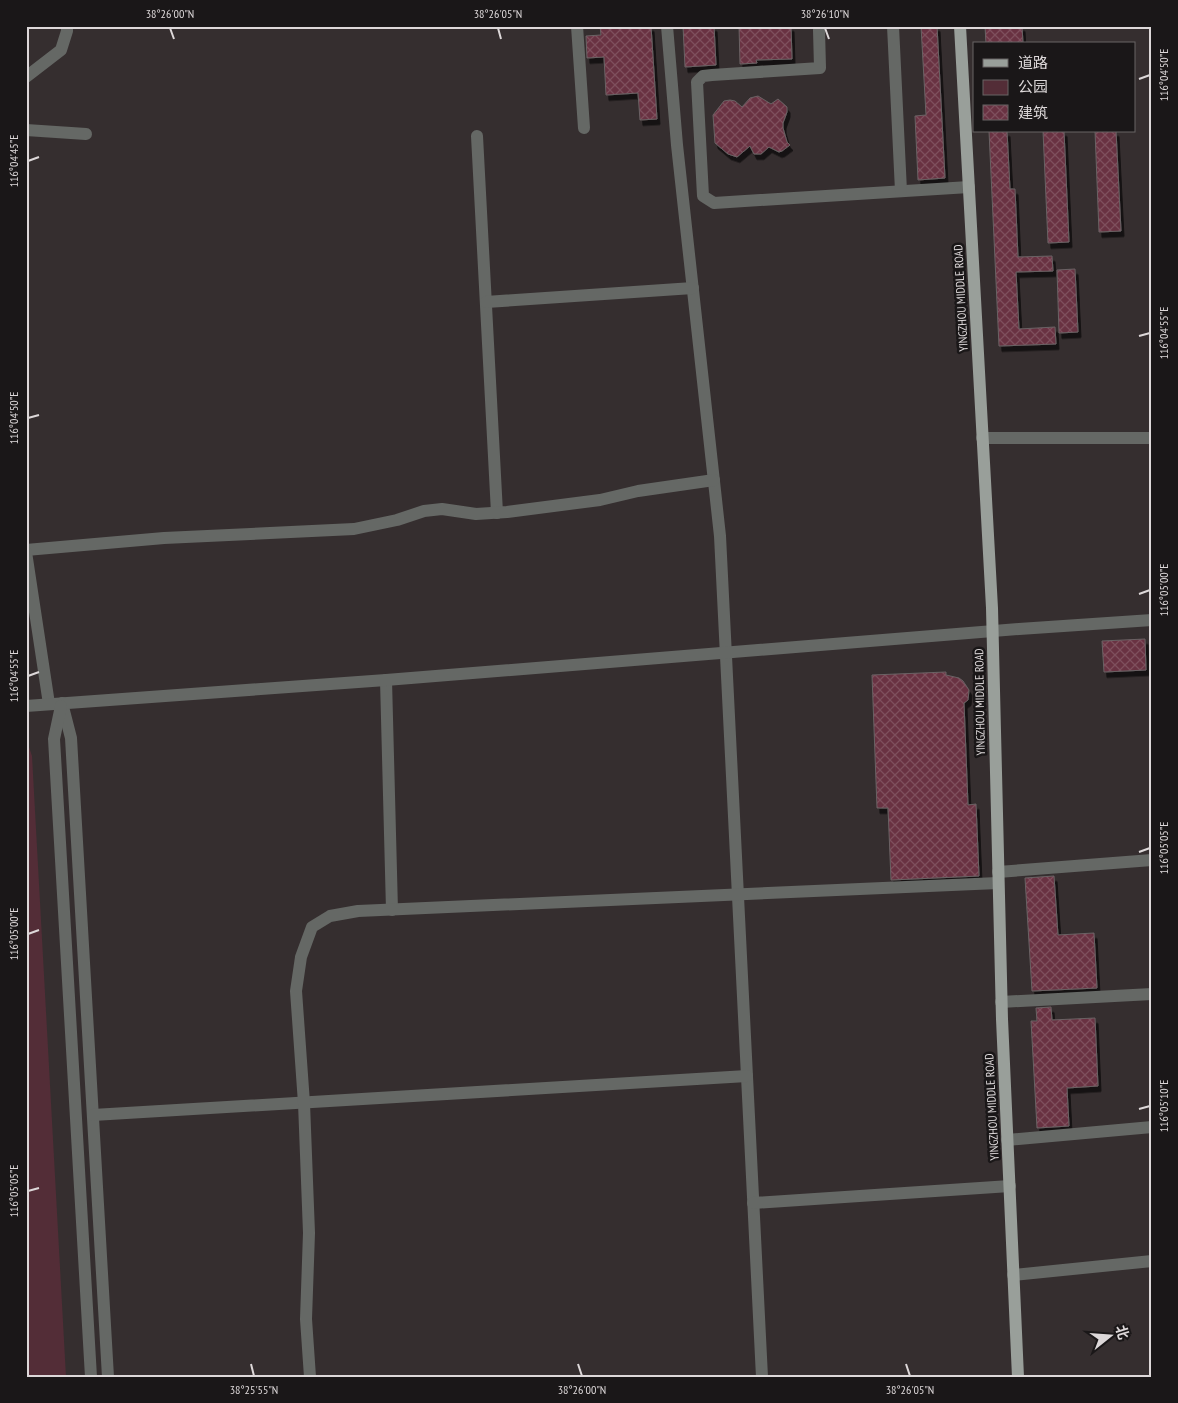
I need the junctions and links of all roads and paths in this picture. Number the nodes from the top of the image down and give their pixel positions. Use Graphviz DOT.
graph roads {
  1 [pos="67,26"];
  2 [pos="577,26"];
  3 [pos="667,26"];
  4 [pos="821,26"];
  5 [pos="893,26"];
  6 [pos="960,26"];
  7 [pos="26,76"];
  8 [pos="584,128"];
  9 [pos="26,130"];
  10 [pos="86,134"];
  11 [pos="477,136"];
  12 [pos="969,187"];
  13 [pos="901,191"];
  14 [pos="693,288"];
  15 [pos="486,302"];
  16 [pos="982,438"];
  17 [pos="1152,438"];
  18 [pos="714,480"];
  19 [pos="496,513"];
  20 [pos="26,551"];
  21 [pos="1152,620"];
  22 [pos="992,631"];
  23 [pos="726,652"];
  24 [pos="386,680"];
  25 [pos="56,704"];
  26 [pos="26,706"];
  27 [pos="1152,860"];
  28 [pos="998,878"];
  29 [pos="738,894"];
  30 [pos="392,910"];
  31 [pos="1152,994"];
  32 [pos="1001,1002"];
  33 [pos="747,1076"];
  34 [pos="304,1103"];
  35 [pos="93,1115"];
  36 [pos="1152,1126"];
  37 [pos="1007,1140"];
  38 [pos="1010,1186"];
  39 [pos="753,1203"];
  40 [pos="1152,1261"];
  41 [pos="1013,1275"];
  42 [pos="91,1377"];
  43 [pos="108,1377"];
  44 [pos="310,1377"];
  45 [pos="762,1377"];
  46 [pos="1018,1377"];
  1 -- 7 [label="street"];
  2 -- 8 [label="street"];
  3 -- 14 [label="street"];
  4 -- 13 [label="street"];
  5 -- 13 [label="street"];
  6 -- 12 [label="main road, YINGZHOU MIDDLE ROAD"];
  9 -- 10 [label="street"];
  11 -- 15 [label="street"];
  12 -- 13 [label="street"];
  12 -- 16 [label="main road, YINGZHOU MIDDLE ROAD"];
  14 -- 15 [label="street"];
  14 -- 18 [label="street"];
  15 -- 19 [label="street"];
  16 -- 17 [label="street"];
  16 -- 22 [label="main road, YINGZHOU MIDDLE ROAD"];
  18 -- 19 [label="street"];
  18 -- 23 [label="street"];
  19 -- 20 [label="street"];
  20 -- 25 [label="street"];
  21 -- 22 [label="street"];
  22 -- 23 [label="street"];
  22 -- 28 [label="main road, YINGZHOU MIDDLE ROAD"];
  23 -- 24 [label="street"];
  23 -- 29 [label="street"];
  24 -- 25 [label="street"];
  24 -- 30 [label="street"];
  25 -- 26 [label="street"];
  25 -- 35 [label="street"];
  25 -- 42 [label="street"];
  27 -- 28 [label="street"];
  28 -- 29 [label="street"];
  28 -- 32 [label="main road, YINGZHOU MIDDLE ROAD"];
  29 -- 30 [label="street"];
  29 -- 33 [label="street"];
  30 -- 34 [label="street"];
  31 -- 32 [label="street"];
  32 -- 37 [label="main road, YINGZHOU MIDDLE ROAD"];
  33 -- 34 [label="street"];
  33 -- 39 [label="street"];
  34 -- 35 [label="street"];
  34 -- 44 [label="street"];
  35 -- 43 [label="street"];
  36 -- 37 [label="street"];
  37 -- 38 [label="main road, YINGZHOU MIDDLE ROAD"];
  38 -- 39 [label="street"];
  38 -- 41 [label="main road, YINGZHOU MIDDLE ROAD"];
  39 -- 45 [label="street"];
  40 -- 41 [label="street"];
  41 -- 46 [label="main road, YINGZHOU MIDDLE ROAD"];
}
